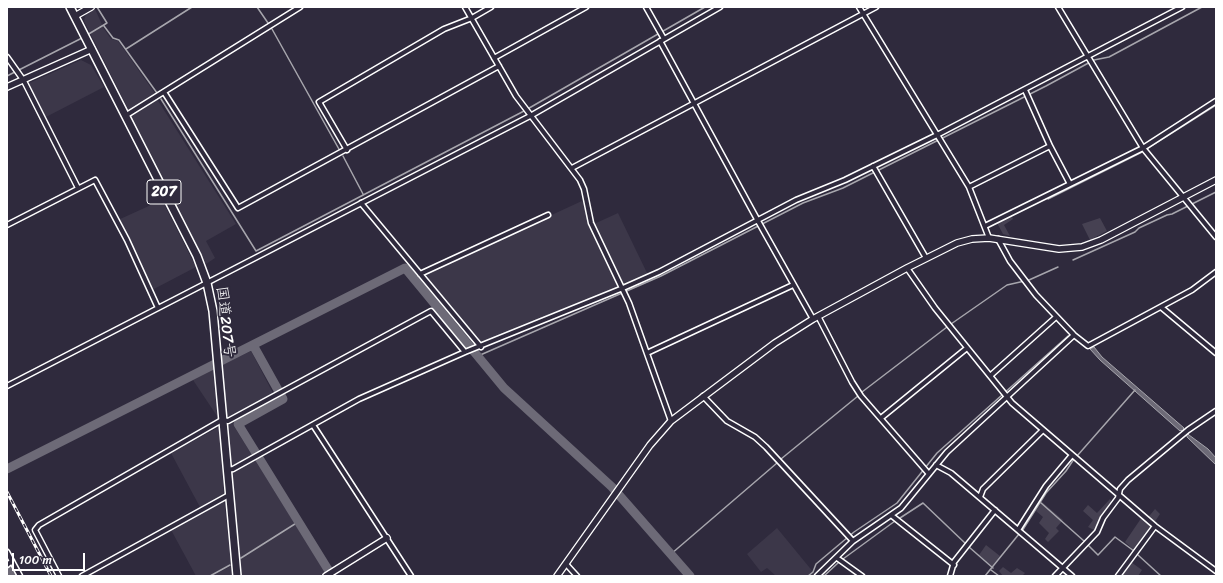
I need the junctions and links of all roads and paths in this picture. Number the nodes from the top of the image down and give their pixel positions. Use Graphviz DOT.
graph roads {
  1 [pos="70,7"];
  2 [pos="90,7"];
  3 [pos="300,7"];
  4 [pos="465,7"];
  5 [pos="491,7"];
  6 [pos="586,7"];
  7 [pos="646,7"];
  8 [pos="720,7"];
  9 [pos="859,7"];
  10 [pos="876,7"];
  11 [pos="1058,7"];
  12 [pos="1182,7"];
  13 [pos="863,14"];
  14 [pos="75,16"];
  15 [pos="472,18"];
  16 [pos="662,38"];
  17 [pos="92,50"];
  18 [pos="7,57"];
  19 [pos="494,58"];
  20 [pos="1090,60"];
  21 [pos="499,66"];
  22 [pos="24,81"];
  23 [pos="7,87"];
  24 [pos="1025,91"];
  25 [pos="164,92"];
  26 [pos="1216,101"];
  27 [pos="694,103"];
  28 [pos="530,113"];
  29 [pos="125,116"];
  30 [pos="937,135"];
  31 [pos="1050,146"];
  32 [pos="1143,148"];
  33 [pos="347,150"];
  34 [pos="873,166"];
  35 [pos="572,168"];
  36 [pos="1216,180"];
  37 [pos="1070,184"];
  38 [pos="969,187"];
  39 [pos="78,188"];
  40 [pos="1184,197"];
  41 [pos="361,203"];
  42 [pos="548,214"];
  43 [pos="758,221"];
  44 [pos="7,224"];
  45 [pos="985,226"];
  46 [pos="1216,237"];
  47 [pos="989,238"];
  48 [pos="998,239"];
  49 [pos="926,258"];
  50 [pos="907,268"];
  51 [pos="1216,272"];
  52 [pos="420,274"];
  53 [pos="207,283"];
  54 [pos="794,284"];
  55 [pos="623,288"];
  56 [pos="1161,307"];
  57 [pos="158,308"];
  58 [pos="816,317"];
  59 [pos="1056,317"];
  60 [pos="1074,335"];
  61 [pos="481,347"];
  62 [pos="967,348"];
  63 [pos="465,352"];
  64 [pos="647,353"];
  65 [pos="1216,353"];
  66 [pos="990,376"];
  67 [pos="7,386"];
  68 [pos="1005,395"];
  69 [pos="703,396"];
  70 [pos="1216,411"];
  71 [pos="881,418"];
  72 [pos="222,420"];
  73 [pos="671,421"];
  74 [pos="313,425"];
  75 [pos="1043,430"];
  76 [pos="1072,455"];
  77 [pos="936,465"];
  78 [pos="227,470"];
  79 [pos="928,472"];
  80 [pos="1118,495"];
  81 [pos="229,496"];
  82 [pos="980,497"];
  83 [pos="995,510"];
  84 [pos="891,515"];
  85 [pos="1156,526"];
  86 [pos="1018,530"];
  87 [pos="387,538"];
  88 [pos="852,540"];
  89 [pos="7,552"];
  90 [pos="837,558"];
  91 [pos="12,561"];
  92 [pos="566,564"];
  93 [pos="7,565"];
  94 [pos="954,565"];
  95 [pos="1062,568"];
  96 [pos="1216,571"];
  97 [pos="329,574"];
  98 [pos="20,576"];
  99 [pos="59,576"];
  100 [pos="82,576"];
  101 [pos="237,576"];
  102 [pos="411,576"];
  103 [pos="557,576"];
  104 [pos="577,576"];
  105 [pos="818,576"];
  106 [pos="862,576"];
  107 [pos="950,576"];
  108 [pos="1054,576"];
  109 [pos="1072,576"];
  110 [pos="1118,576"];
  1 -- 14 [label="highway, 国道207号 / 207"];
  2 -- 14 [label="street"];
  3 -- 25 [label="street"];
  4 -- 15 [label="street"];
  5 -- 15 [label="street"];
  6 -- 19 [label="street"];
  7 -- 16 [label="street"];
  8 -- 16 [label="street"];
  9 -- 13 [label="street"];
  10 -- 13 [label="street"];
  11 -- 20 [label="street"];
  12 -- 20 [label="street"];
  13 -- 27 [label="street"];
  13 -- 30 [label="street"];
  14 -- 17 [label="highway, 国道207号 / 207"];
  15 -- 19 [label="street"];
  15 -- 33 [label="street"];
  16 -- 27 [label="street"];
  16 -- 28 [label="street"];
  17 -- 22 [label="street"];
  17 -- 29 [label="highway, 国道207号 / 207"];
  18 -- 22 [label="street"];
  19 -- 21 [label="street"];
  20 -- 24 [label="street"];
  20 -- 32 [label="street"];
  21 -- 28 [label="street"];
  21 -- 33 [label="street"];
  22 -- 23 [label="street"];
  22 -- 39 [label="street"];
  24 -- 30 [label="street"];
  24 -- 31 [label="street"];
  25 -- 29 [label="street"];
  25 -- 33 [label="street"];
  26 -- 32 [label="street"];
  27 -- 35 [label="street"];
  27 -- 43 [label="street"];
  28 -- 35 [label="street"];
  28 -- 41 [label="street"];
  29 -- 53 [label="highway, 国道207号 / 207"];
  30 -- 34 [label="street"];
  30 -- 38 [label="street"];
  31 -- 37 [label="street"];
  31 -- 38 [label="street"];
  32 -- 37 [label="street"];
  32 -- 40 [label="street"];
  34 -- 43 [label="street"];
  34 -- 49 [label="street"];
  35 -- 55 [label="street"];
  36 -- 40 [label="street"];
  37 -- 45 [label="street"];
  38 -- 45 [label="street"];
  39 -- 44 [label="street"];
  39 -- 57 [label="street"];
  40 -- 46 [label="street"];
  40 -- 48 [label="street"];
  41 -- 52 [label="street"];
  41 -- 53 [label="street"];
  42 -- 52 [label="street"];
  43 -- 54 [label="street"];
  43 -- 55 [label="street"];
  45 -- 47 [label="street"];
  47 -- 48 [label="street"];
  47 -- 49 [label="street"];
  48 -- 59 [label="street"];
  49 -- 50 [label="street"];
  50 -- 58 [label="street"];
  50 -- 62 [label="street"];
  51 -- 56 [label="street"];
  52 -- 61 [label="street"];
  53 -- 57 [label="street"];
  53 -- 72 [label="highway, 国道207号 / 207"];
  54 -- 58 [label="street"];
  54 -- 64 [label="street"];
  55 -- 61 [label="street"];
  55 -- 64 [label="street"];
  56 -- 60 [label="street"];
  56 -- 65 [label="street"];
  57 -- 67 [label="street"];
  58 -- 69 [label="street"];
  58 -- 71 [label="street"];
  59 -- 60 [label="street"];
  59 -- 66 [label="street"];
  60 -- 68 [label="street"];
  61 -- 63 [label="street"];
  62 -- 66 [label="street"];
  62 -- 71 [label="street"];
  63 -- 72 [label="street"];
  63 -- 74 [label="street"];
  64 -- 73 [label="street"];
  66 -- 68 [label="street"];
  68 -- 75 [label="street"];
  68 -- 77 [label="street"];
  69 -- 73 [label="street"];
  69 -- 88 [label="street"];
  70 -- 80 [label="street"];
  71 -- 79 [label="street"];
  72 -- 78 [label="highway, 国道207号 / 207"];
  72 -- 99 [label="street"];
  73 -- 92 [label="street"];
  74 -- 78 [label="street"];
  74 -- 87 [label="street"];
  75 -- 76 [label="street"];
  75 -- 82 [label="street"];
  76 -- 80 [label="street"];
  76 -- 86 [label="street"];
  77 -- 79 [label="street"];
  77 -- 82 [label="street"];
  78 -- 81 [label="highway, 国道207号 / 207"];
  79 -- 84 [label="street"];
  80 -- 85 [label="street"];
  80 -- 95 [label="street"];
  81 -- 100 [label="street"];
  81 -- 101 [label="highway, 国道207号 / 207"];
  82 -- 83 [label="street"];
  83 -- 86 [label="street"];
  83 -- 94 [label="street"];
  84 -- 88 [label="street"];
  84 -- 94 [label="street"];
  85 -- 96 [label="street"];
  85 -- 110 [label="street"];
  86 -- 95 [label="street"];
  87 -- 97 [label="street"];
  87 -- 102 [label="street"];
  88 -- 90 [label="street"];
  89 -- 91 [label="street"];
  90 -- 105 [label="street"];
  90 -- 106 [label="street"];
  91 -- 93 [label="street"];
  91 -- 98 [label="street"];
  92 -- 103 [label="street"];
  92 -- 104 [label="street"];
  94 -- 107 [label="street"];
  95 -- 108 [label="street"];
  95 -- 109 [label="street"];
}
